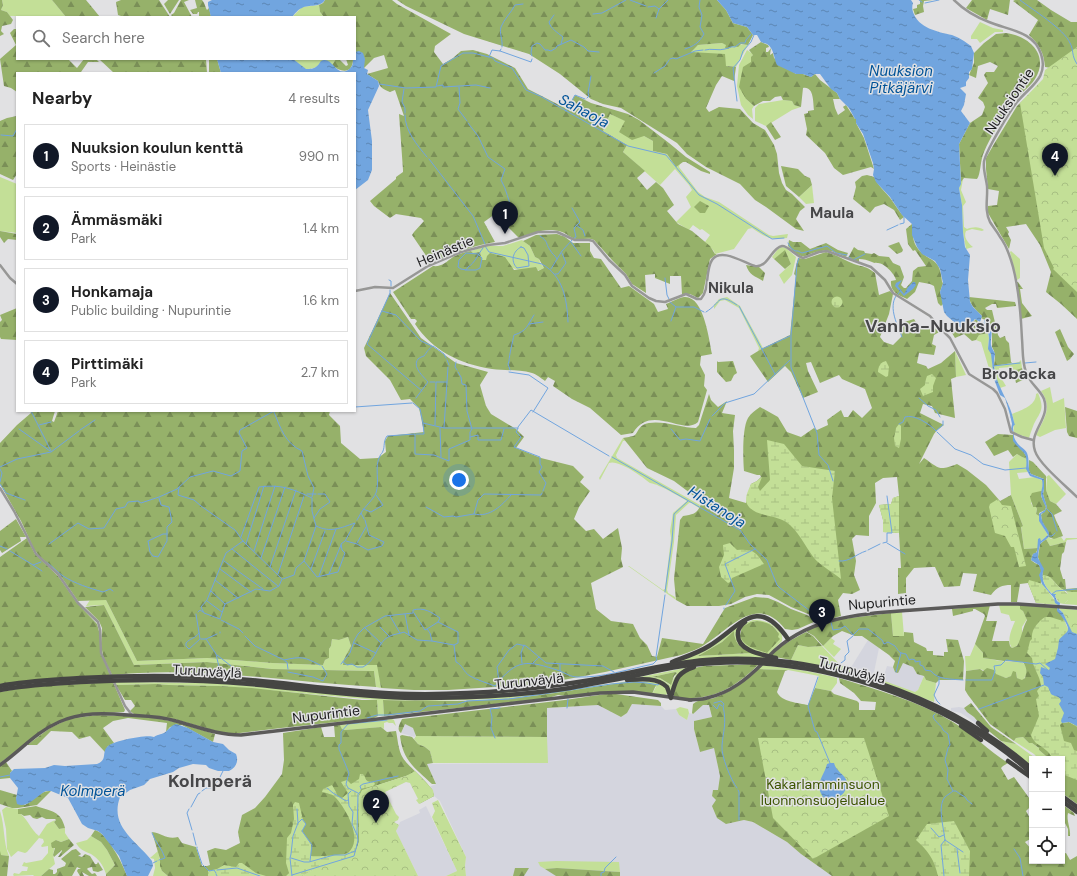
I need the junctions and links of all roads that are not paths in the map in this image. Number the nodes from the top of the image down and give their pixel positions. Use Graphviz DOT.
graph roads {
  1 [pos="954,0"];
  2 [pos="0,265"];
  3 [pos="16,283"];
  4 [pos="356,291"];
  5 [pos="1033,440"];
  6 [pos="0,488"];
  7 [pos="1077,497"];
  8 [pos="1077,608"];
  9 [pos="787,640"];
  10 [pos="789,662"];
  11 [pos="704,664"];
  12 [pos="662,666"];
  13 [pos="111,675"];
  14 [pos="615,680"];
  15 [pos="114,682"];
  16 [pos="0,686"];
  17 [pos="0,690"];
  18 [pos="670,698"];
  19 [pos="930,704"];
  20 [pos="125,706"];
  21 [pos="951,710"];
  22 [pos="942,713"];
  23 [pos="126,715"];
  24 [pos="132,715"];
  25 [pos="978,724"];
  26 [pos="981,740"];
  27 [pos="1002,744"];
  28 [pos="1008,761"];
  29 [pos="0,765"];
  30 [pos="1029,766"];
  31 [pos="1029,771"];
  32 [pos="1029,776"];
  33 [pos="1065,798"];
  34 [pos="1065,803"];
  35 [pos="1077,807"];
  36 [pos="1077,812"];
  1 -- 5 [label="street, Nuuksiontie"];
  2 -- 3 [label="street"];
  4 -- 5 [label="street, Heinästie"];
  5 -- 7 [label="street"];
  6 -- 13 [label="street"];
  8 -- 9 [label="main road, Nupurintie"];
  9 -- 10 [label="highway"];
  9 -- 12 [label="highway"];
  9 -- 18 [label="main road, Nupurintie"];
  10 -- 12 [label="highway, Turunväylä"];
  10 -- 19 [label="highway, Turunväylä"];
  11 -- 14 [label="highway, Turunväylä"];
  11 -- 18 [label="highway"];
  11 -- 22 [label="highway, Turunväylä"];
  12 -- 16 [label="highway, Turunväylä"];
  14 -- 17 [label="highway, Turunväylä"];
  14 -- 18 [label="highway"];
  15 -- 20 [label="street"];
  18 -- 24 [label="main road, Nupurintie"];
  19 -- 21 [label="highway"];
  19 -- 27 [label="highway, Turunväylä"];
  20 -- 23 [label="street"];
  20 -- 24 [label="street"];
  22 -- 26 [label="highway"];
  22 -- 31 [label="highway, Turunväylä"];
  23 -- 24 [label="main road, Nupurintie"];
  23 -- 29 [label="main road, Nupurintie"];
  25 -- 27 [label="highway"];
  27 -- 30 [label="highway, Turunväylä"];
  28 -- 32 [label="highway"];
  33 -- 35 [label="highway"];
  34 -- 36 [label="highway"];
}
